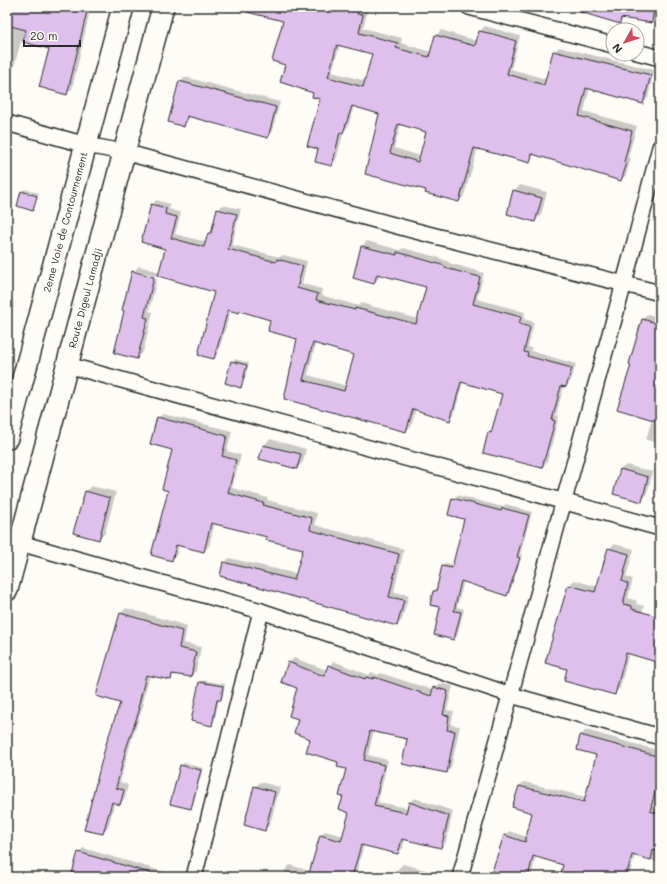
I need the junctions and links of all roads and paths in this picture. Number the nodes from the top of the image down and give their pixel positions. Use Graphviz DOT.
graph roads {
  1 [pos="123,7"];
  2 [pos="163,7"];
  3 [pos="469,7"];
  4 [pos="605,44"];
  5 [pos="645,54"];
  6 [pos="660,58"];
  7 [pos="7,123"];
  8 [pos="86,145"];
  9 [pos="660,147"];
  10 [pos="124,152"];
  11 [pos="624,283"];
  12 [pos="660,293"];
  13 [pos="67,365"];
  14 [pos="7,438"];
  15 [pos="563,502"];
  16 [pos="660,528"];
  17 [pos="20,543"];
  18 [pos="7,590"];
  19 [pos="261,611"];
  20 [pos="511,695"];
  21 [pos="660,737"];
  22 [pos="194,877"];
  23 [pos="460,877"];
  1 -- 8 [label="main road, 2eme Voie de Contournement"];
  2 -- 10 [label="main road, Route Digeul Lamadji"];
  3 -- 4 [label="street"];
  5 -- 6 [label="street"];
  7 -- 8 [label="street"];
  8 -- 10 [label="street"];
  8 -- 14 [label="main road, 2eme Voie de Contournement"];
  9 -- 11 [label="street"];
  10 -- 11 [label="street"];
  10 -- 13 [label="main road, Route Digeul Lamadji"];
  11 -- 12 [label="street"];
  11 -- 15 [label="street"];
  13 -- 15 [label="street"];
  13 -- 17 [label="main road, Route Digeul Lamadji"];
  15 -- 16 [label="street"];
  15 -- 20 [label="street"];
  17 -- 18 [label="main road, Route Digeul Lamadji"];
  17 -- 19 [label="street"];
  19 -- 20 [label="street"];
  19 -- 22 [label="street"];
  20 -- 21 [label="street"];
  20 -- 23 [label="street"];
}
